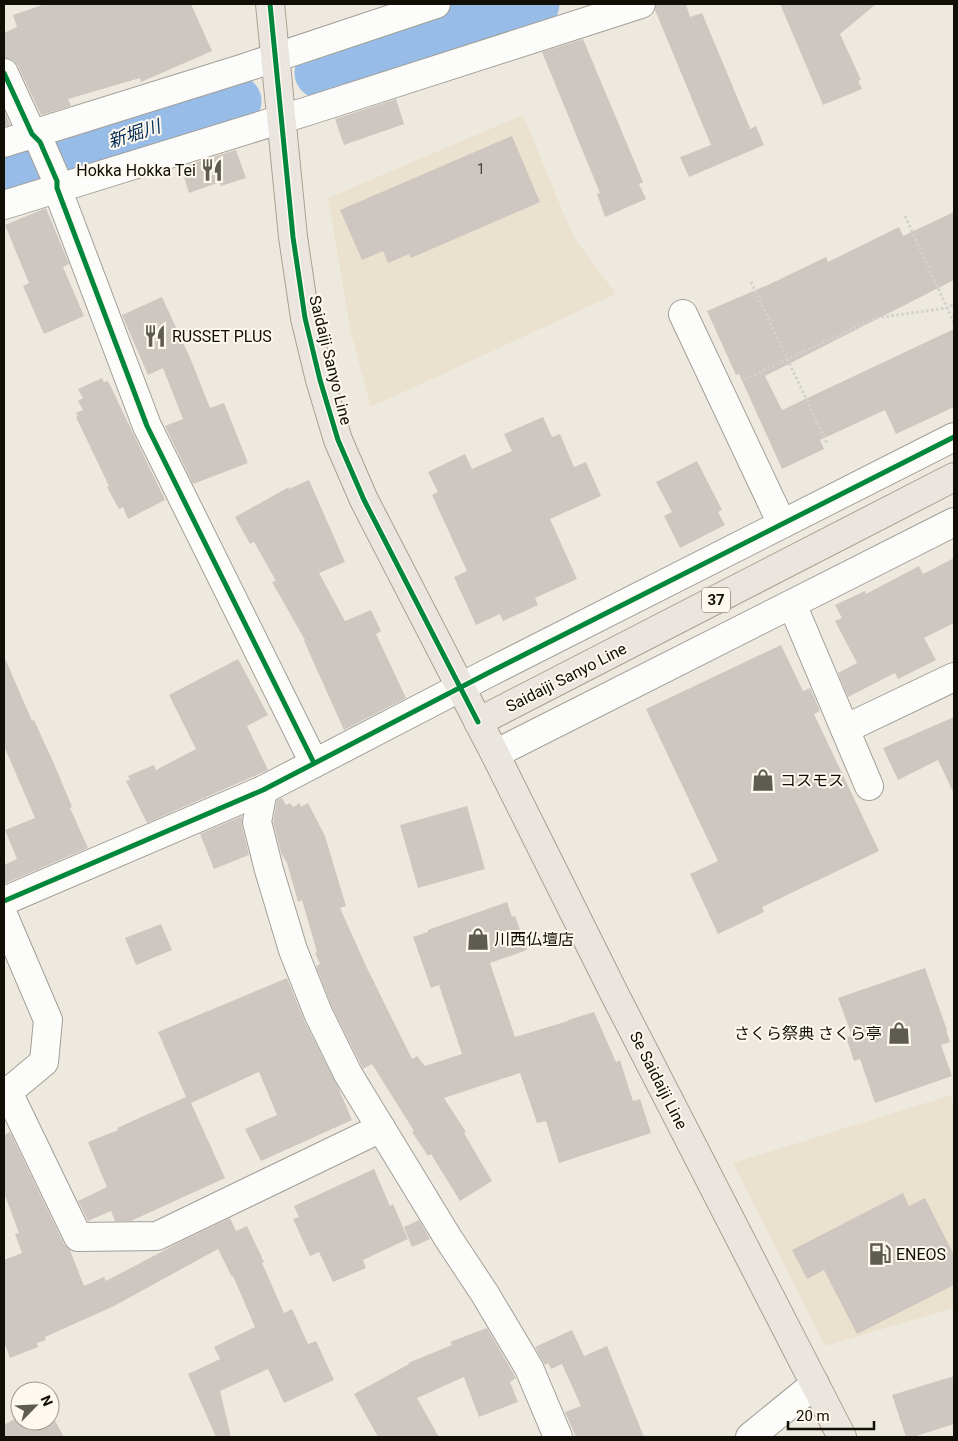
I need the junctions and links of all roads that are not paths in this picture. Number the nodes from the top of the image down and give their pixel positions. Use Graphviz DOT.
graph roads {
  1 [pos="270,4"];
  2 [pos="436,4"];
  3 [pos="641,4"];
  4 [pos="406,9"];
  5 [pos="276,57"];
  6 [pos="4,73"];
  7 [pos="282,119"];
  8 [pos="36,138"];
  9 [pos="4,143"];
  10 [pos="57,184"];
  11 [pos="4,206"];
  12 [pos="683,314"];
  13 [pos="954,437"];
  14 [pos="954,477"];
  15 [pos="954,522"];
  16 [pos="782,524"];
  17 [pos="792,604"];
  18 [pos="954,677"];
  19 [pos="460,688"];
  20 [pos="478,722"];
  21 [pos="845,729"];
  22 [pos="495,754"];
  23 [pos="314,763"];
  24 [pos="869,786"];
  25 [pos="263,790"];
  26 [pos="4,901"];
  27 [pos="4,917"];
  28 [pos="6,1092"];
  29 [pos="381,1128"];
  30 [pos="815,1384"];
  31 [pos="558,1437"];
  32 [pos="750,1437"];
  33 [pos="842,1437"];
  1 -- 5 [label="main road, Saidaiji Sanyo Line"];
  2 -- 4 [label="street"];
  3 -- 7 [label="street"];
  4 -- 5 [label="street"];
  5 -- 7 [label="main road, Saidaiji Sanyo Line"];
  5 -- 8 [label="street"];
  6 -- 8 [label="street"];
  7 -- 10 [label="street"];
  7 -- 19 [label="main road, Saidaiji Sanyo Line"];
  8 -- 9 [label="street"];
  8 -- 10 [label="street"];
  10 -- 11 [label="street"];
  10 -- 23 [label="street"];
  12 -- 16 [label="street"];
  13 -- 16 [label="street"];
  14 -- 20 [label="main road, Saidaiji Sanyo Line / 37"];
  15 -- 17 [label="street"];
  16 -- 19 [label="street"];
  17 -- 21 [label="street"];
  17 -- 22 [label="street"];
  18 -- 21 [label="street"];
  19 -- 20 [label="main road, Saidaiji Sanyo Line"];
  19 -- 23 [label="street"];
  20 -- 22 [label="main road, Se Saidaiji Line"];
  21 -- 24 [label="street"];
  22 -- 30 [label="main road, Se Saidaiji Line"];
  23 -- 25 [label="street"];
  25 -- 26 [label="street"];
  25 -- 29 [label="street"];
  27 -- 28 [label="street"];
  28 -- 29 [label="street"];
  29 -- 31 [label="street"];
  30 -- 32 [label="street"];
  30 -- 33 [label="main road, Se Saidaiji Line"];
}
